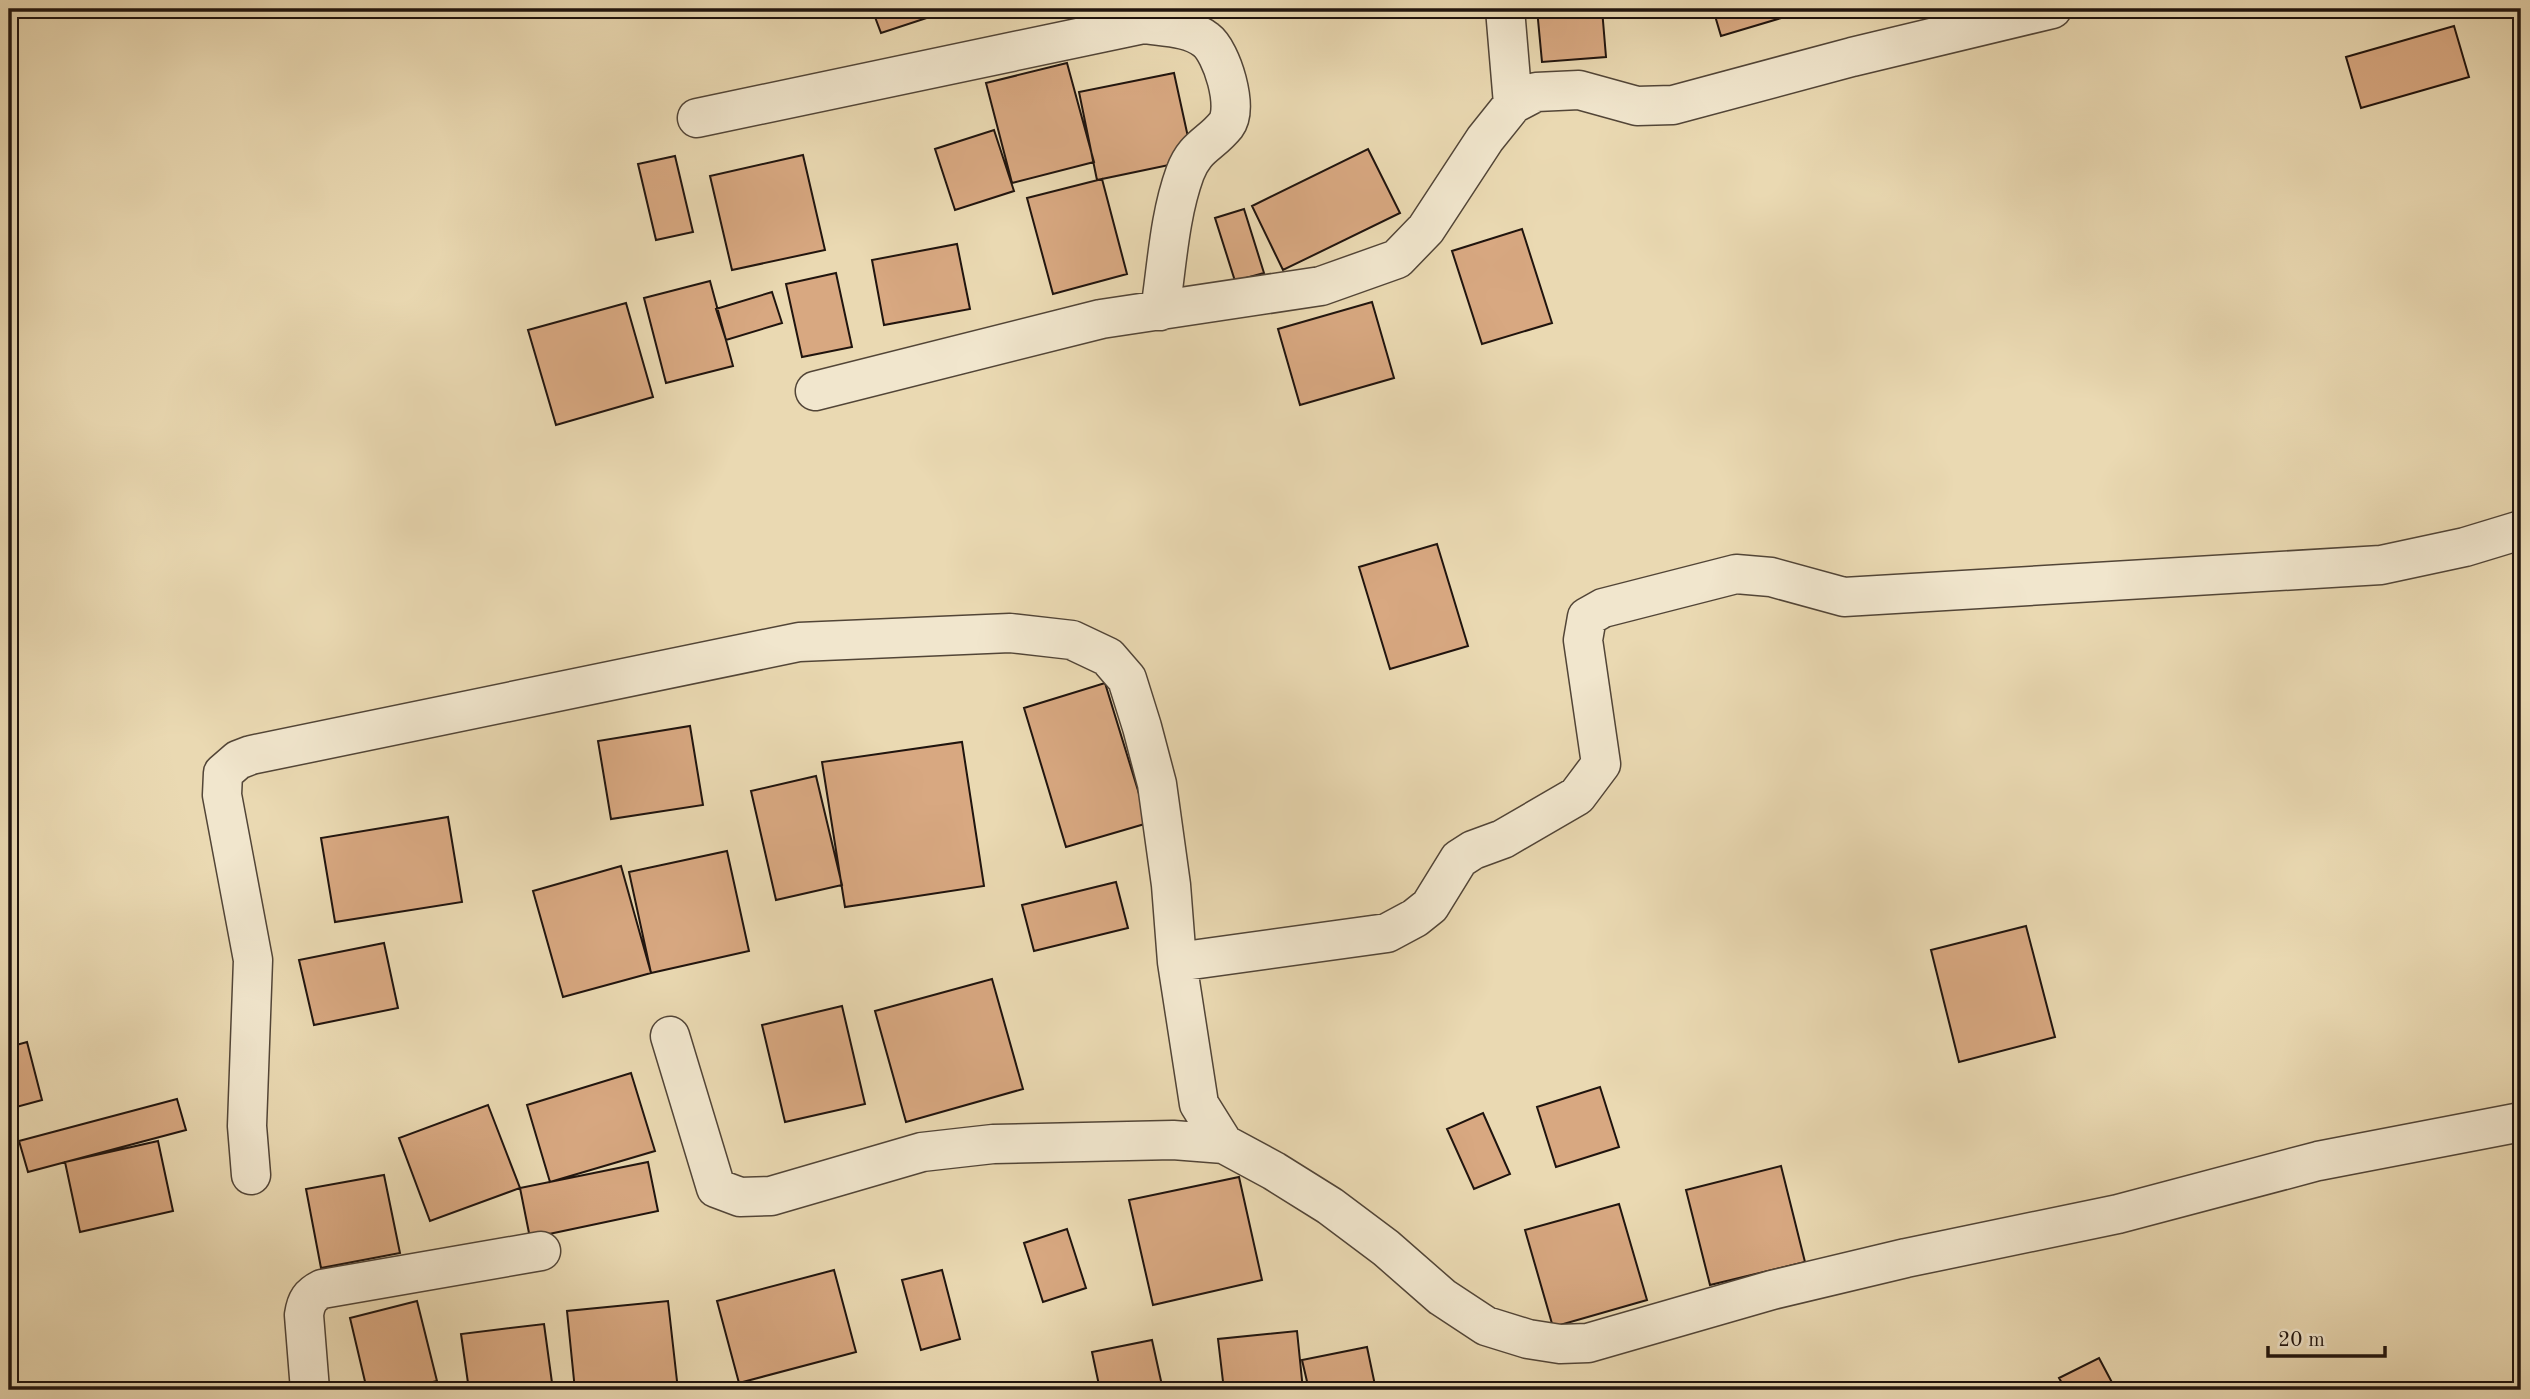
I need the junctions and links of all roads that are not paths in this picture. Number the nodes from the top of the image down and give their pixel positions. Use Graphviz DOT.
graph roads {
  1 [pos="1505,9"];
  2 [pos="2052,9"];
  3 [pos="1513,104"];
  4 [pos="696,118"];
  5 [pos="1160,311"];
  6 [pos="816,391"];
  7 [pos="2521,530"];
  8 [pos="1177,962"];
  9 [pos="670,1036"];
  10 [pos="2521,1122"];
  11 [pos="1224,1144"];
  12 [pos="251,1175"];
  13 [pos="541,1251"];
  14 [pos="310,1390"];
  1 -- 3 [label="street"];
  2 -- 3 [label="street"];
  3 -- 5 [label="street"];
  4 -- 5 [label="street"];
  5 -- 6 [label="street"];
  7 -- 8 [label="street"];
  8 -- 11 [label="street"];
  8 -- 12 [label="street"];
  9 -- 11 [label="street"];
  10 -- 11 [label="street"];
  13 -- 14 [label="street"];
}
